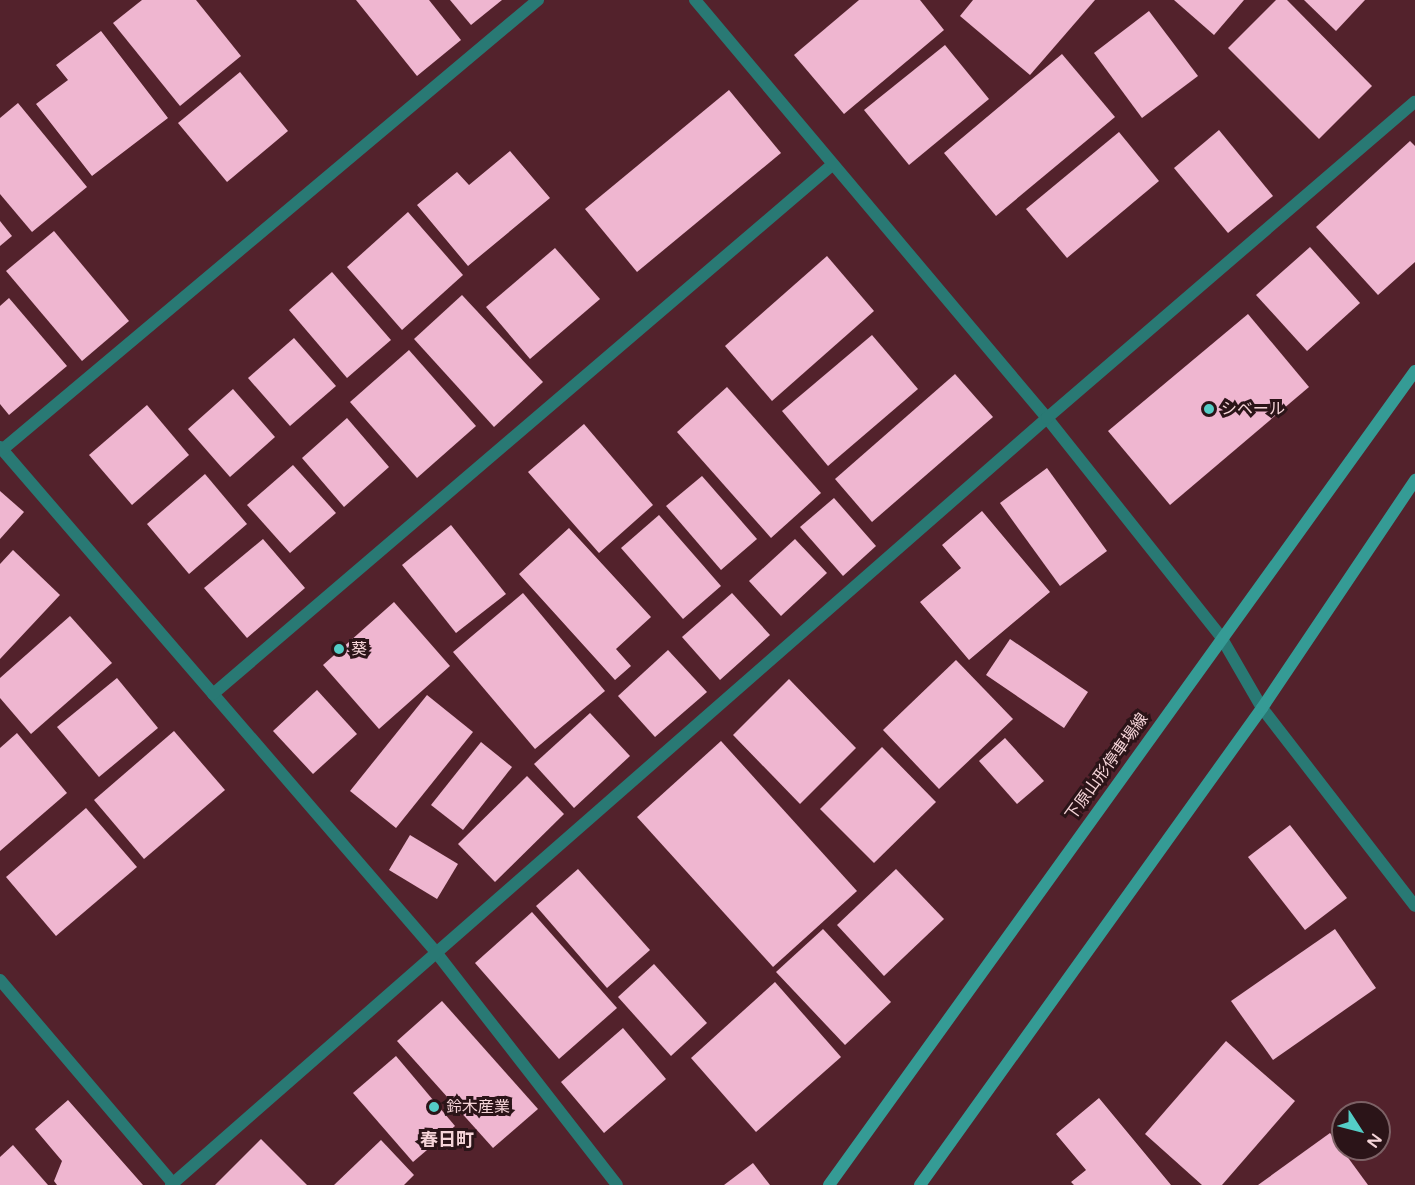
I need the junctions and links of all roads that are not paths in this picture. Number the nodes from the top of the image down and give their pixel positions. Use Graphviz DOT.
graph roads {
  1 [pos="538,0"];
  2 [pos="695,0"];
  3 [pos="1415,102"];
  4 [pos="831,165"];
  5 [pos="1415,371"];
  6 [pos="1047,418"];
  7 [pos="1,449"];
  8 [pos="1415,480"];
  9 [pos="1221,637"];
  10 [pos="213,694"];
  11 [pos="1262,708"];
  12 [pos="1415,906"];
  13 [pos="435,951"];
  14 [pos="0,980"];
  15 [pos="172,1184"];
  16 [pos="617,1185"];
  17 [pos="829,1185"];
  18 [pos="920,1185"];
  1 -- 7 [label="street"];
  2 -- 4 [label="street"];
  3 -- 6 [label="street"];
  4 -- 6 [label="street"];
  4 -- 10 [label="street"];
  5 -- 9 [label="main road, 下原山形停車場線"];
  6 -- 9 [label="street"];
  6 -- 13 [label="street"];
  7 -- 10 [label="street"];
  8 -- 11 [label="main road"];
  9 -- 11 [label="street"];
  9 -- 17 [label="main road, 下原山形停車場線"];
  10 -- 13 [label="street"];
  11 -- 12 [label="street"];
  11 -- 18 [label="main road"];
  13 -- 15 [label="street"];
  13 -- 16 [label="street"];
  14 -- 15 [label="street"];
}
